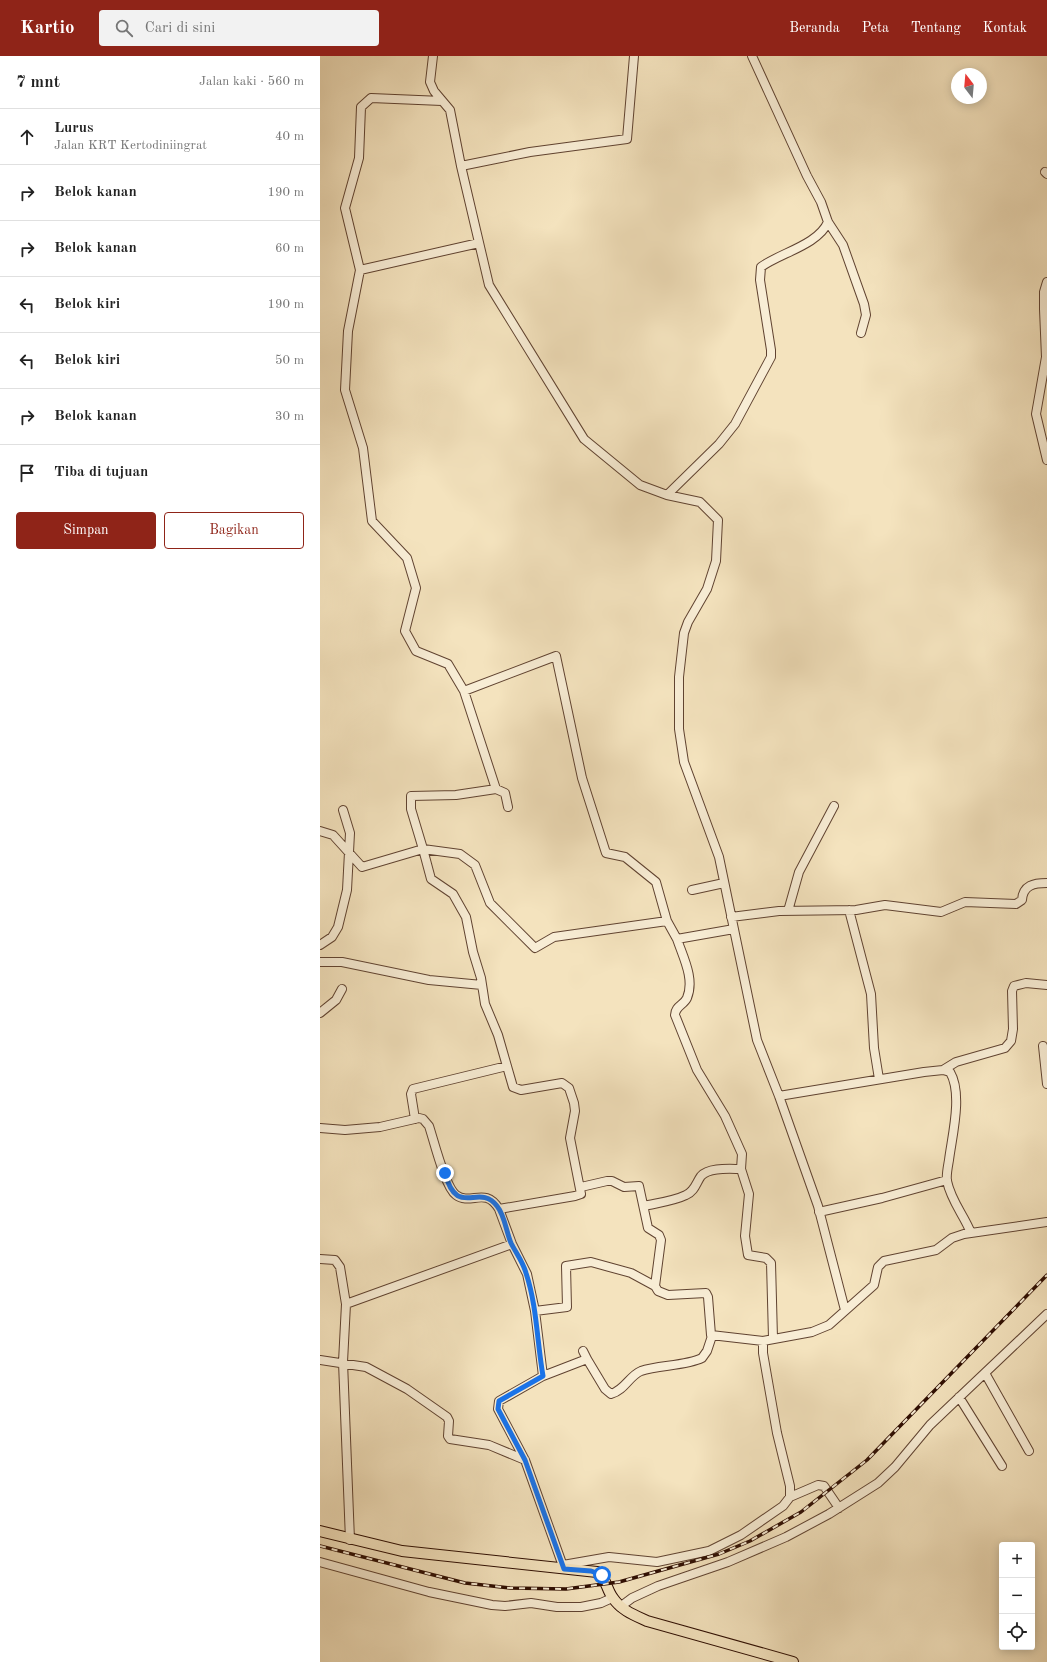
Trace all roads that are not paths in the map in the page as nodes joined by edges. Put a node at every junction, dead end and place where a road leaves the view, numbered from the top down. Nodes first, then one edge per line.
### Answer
1 (433, 56) edge
2 (634, 56) edge
3 (752, 56) edge
4 (442, 100) junction
5 (460, 166) junction
6 (828, 222) junction
7 (479, 243) junction
8 (360, 270) junction
9 (1047, 282) edge
10 (861, 333) dead end
11 (1047, 460) edge
12 (667, 495) junction
13 (464, 691) junction
14 (496, 789) junction
15 (834, 806) dead end
16 (508, 808) dead end
17 (343, 810) dead end
18 (320, 831) edge
19 (423, 849) junction
20 (350, 854) junction
21 (1047, 882) edge
22 (724, 883) junction
23 (692, 890) dead end
24 (849, 910) junction
25 (788, 911) junction
26 (732, 917) junction
27 (667, 921) junction
28 (734, 929) junction
29 (677, 939) junction
30 (320, 945) edge
31 (320, 962) edge
32 (482, 985) junction
33 (1047, 985) edge
34 (342, 989) dead end
35 (320, 1013) edge
36 (1043, 1046) dead end
37 (507, 1066) junction
38 (944, 1070) junction
39 (879, 1079) junction
40 (1047, 1084) edge
41 (779, 1096) junction
42 (415, 1119) junction
43 (320, 1128) edge
44 (741, 1169) junction
45 (947, 1180) junction
46 (581, 1186) junction
47 (644, 1206) junction
48 (499, 1209) junction
49 (819, 1212) junction
50 (1047, 1222) edge
51 (972, 1233) junction
52 (512, 1244) junction
53 (320, 1259) edge
54 (655, 1286) junction
55 (346, 1304) junction
56 (845, 1310) junction
57 (535, 1311) junction
58 (1047, 1314) edge
59 (712, 1336) junction
60 (773, 1338) junction
61 (763, 1341) junction
62 (320, 1360) edge
63 (343, 1362) junction
64 (985, 1373) junction
65 (543, 1376) junction
66 (959, 1397) junction
67 (1030, 1451) dead end
68 (525, 1460) junction
69 (1002, 1466) dead end
70 (790, 1497) junction
71 (839, 1508) junction
72 (320, 1532) edge
73 (350, 1540) junction
74 (320, 1562) edge
75 (563, 1567) junction
76 (612, 1598) junction
77 (620, 1607) junction
78 (793, 1662) edge

1 - 4 street
2 - 5 street
3 - 6 street
4 - 5 street
4 - 8 street
5 - 7 street
6 - 10 street
6 - 12 street
7 - 8 street
7 - 12 street
8 - 13 street
9 - 11 street
12 - 22 street
13 - 14 street
13 - 27 street
14 - 16 street
14 - 19 street
15 - 25 street
17 - 20 street
18 - 20 street
19 - 20 street
19 - 27 street
19 - 32 street
20 - 30 street
21 - 24 street
22 - 23 street
22 - 26 street
24 - 25 street
24 - 39 street
25 - 26 street
26 - 28 street
27 - 29 street
28 - 29 street
28 - 41 street
29 - 44 street
31 - 32 street
32 - 37 street
33 - 38 street
34 - 35 street
36 - 40 street
37 - 42 street
37 - 46 street
38 - 39 street
38 - 45 street
39 - 41 street
41 - 49 street
42 - 43 street
42 - 48 street
44 - 47 street
44 - 60 street
45 - 49 street
45 - 51 street
46 - 47 street
46 - 48 street
47 - 54 street
48 - 52 street
49 - 56 street
50 - 51 street
51 - 56 street
52 - 55 street
52 - 57 street
53 - 55 street
54 - 57 street
54 - 59 street
55 - 63 street
56 - 60 street
57 - 65 street
58 - 64 street
59 - 61 street
59 - 65 street
60 - 61 street
61 - 70 street
62 - 63 street
63 - 68 street
63 - 73 street
64 - 66 street
64 - 67 street
65 - 68 street
66 - 69 street
66 - 71 street
68 - 75 street
70 - 71 street
70 - 75 street
71 - 77 street
72 - 73 main road
73 - 75 main road
74 - 76 street
75 - 76 main road
76 - 77 main road
77 - 78 main road

